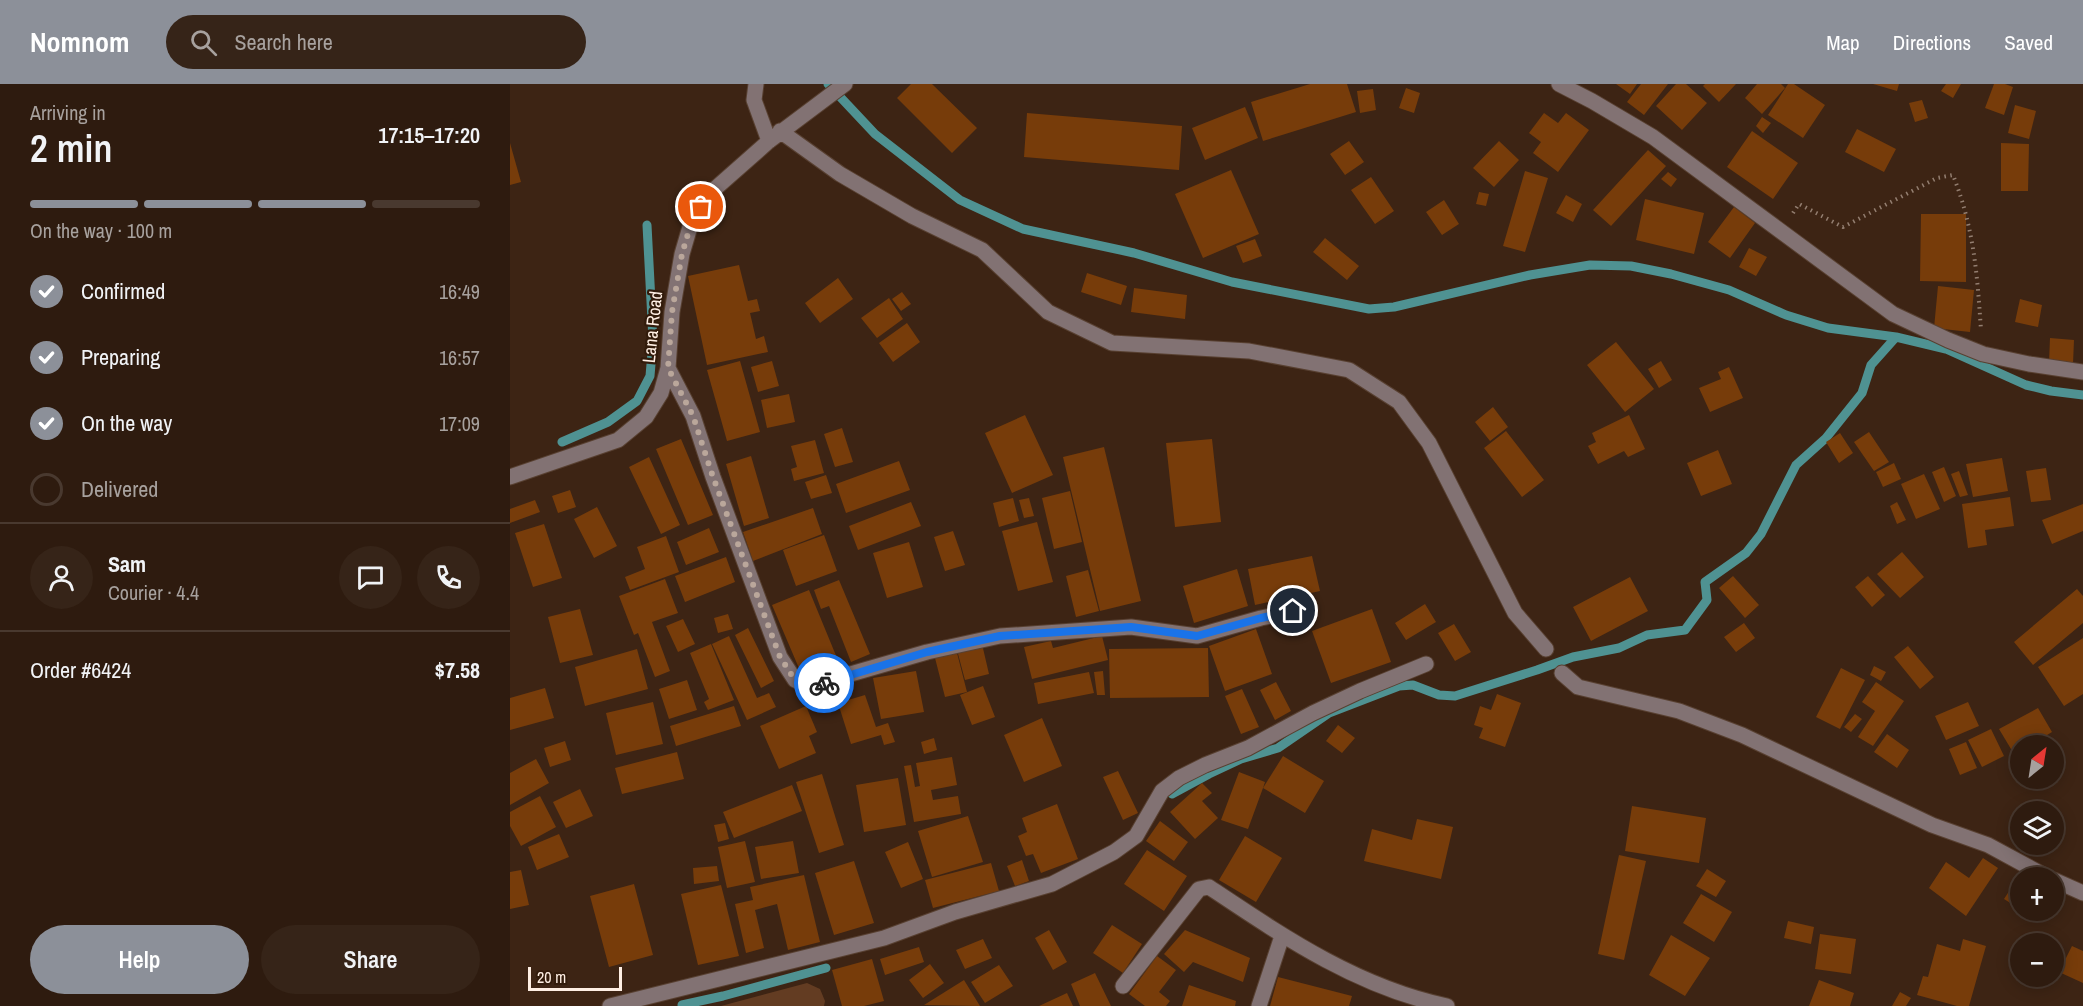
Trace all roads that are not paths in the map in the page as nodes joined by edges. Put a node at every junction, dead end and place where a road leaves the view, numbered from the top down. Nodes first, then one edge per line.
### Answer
1 (756, 84) edge
2 (845, 84) edge
3 (1559, 84) edge
4 (774, 136) junction
5 (668, 368) junction
6 (2083, 372) edge
7 (510, 477) edge
8 (1310, 608) dead end
9 (1546, 649) dead end
10 (1426, 664) dead end
11 (1562, 673) dead end
12 (2029, 867) edge
13 (2064, 884) edge
14 (2083, 893) edge
15 (1281, 936) junction
16 (1123, 986) dead end
17 (610, 1006) edge
18 (1259, 1006) edge
19 (1447, 1006) edge

1 - 4 street
2 - 4 street, Lana Road
3 - 6 street
4 - 5 street, Lana Road
4 - 9 street
5 - 7 street, Lana Road
5 - 8 street
10 - 17 street
11 - 12 street
13 - 14 street
15 - 16 street
15 - 18 street
15 - 19 street

